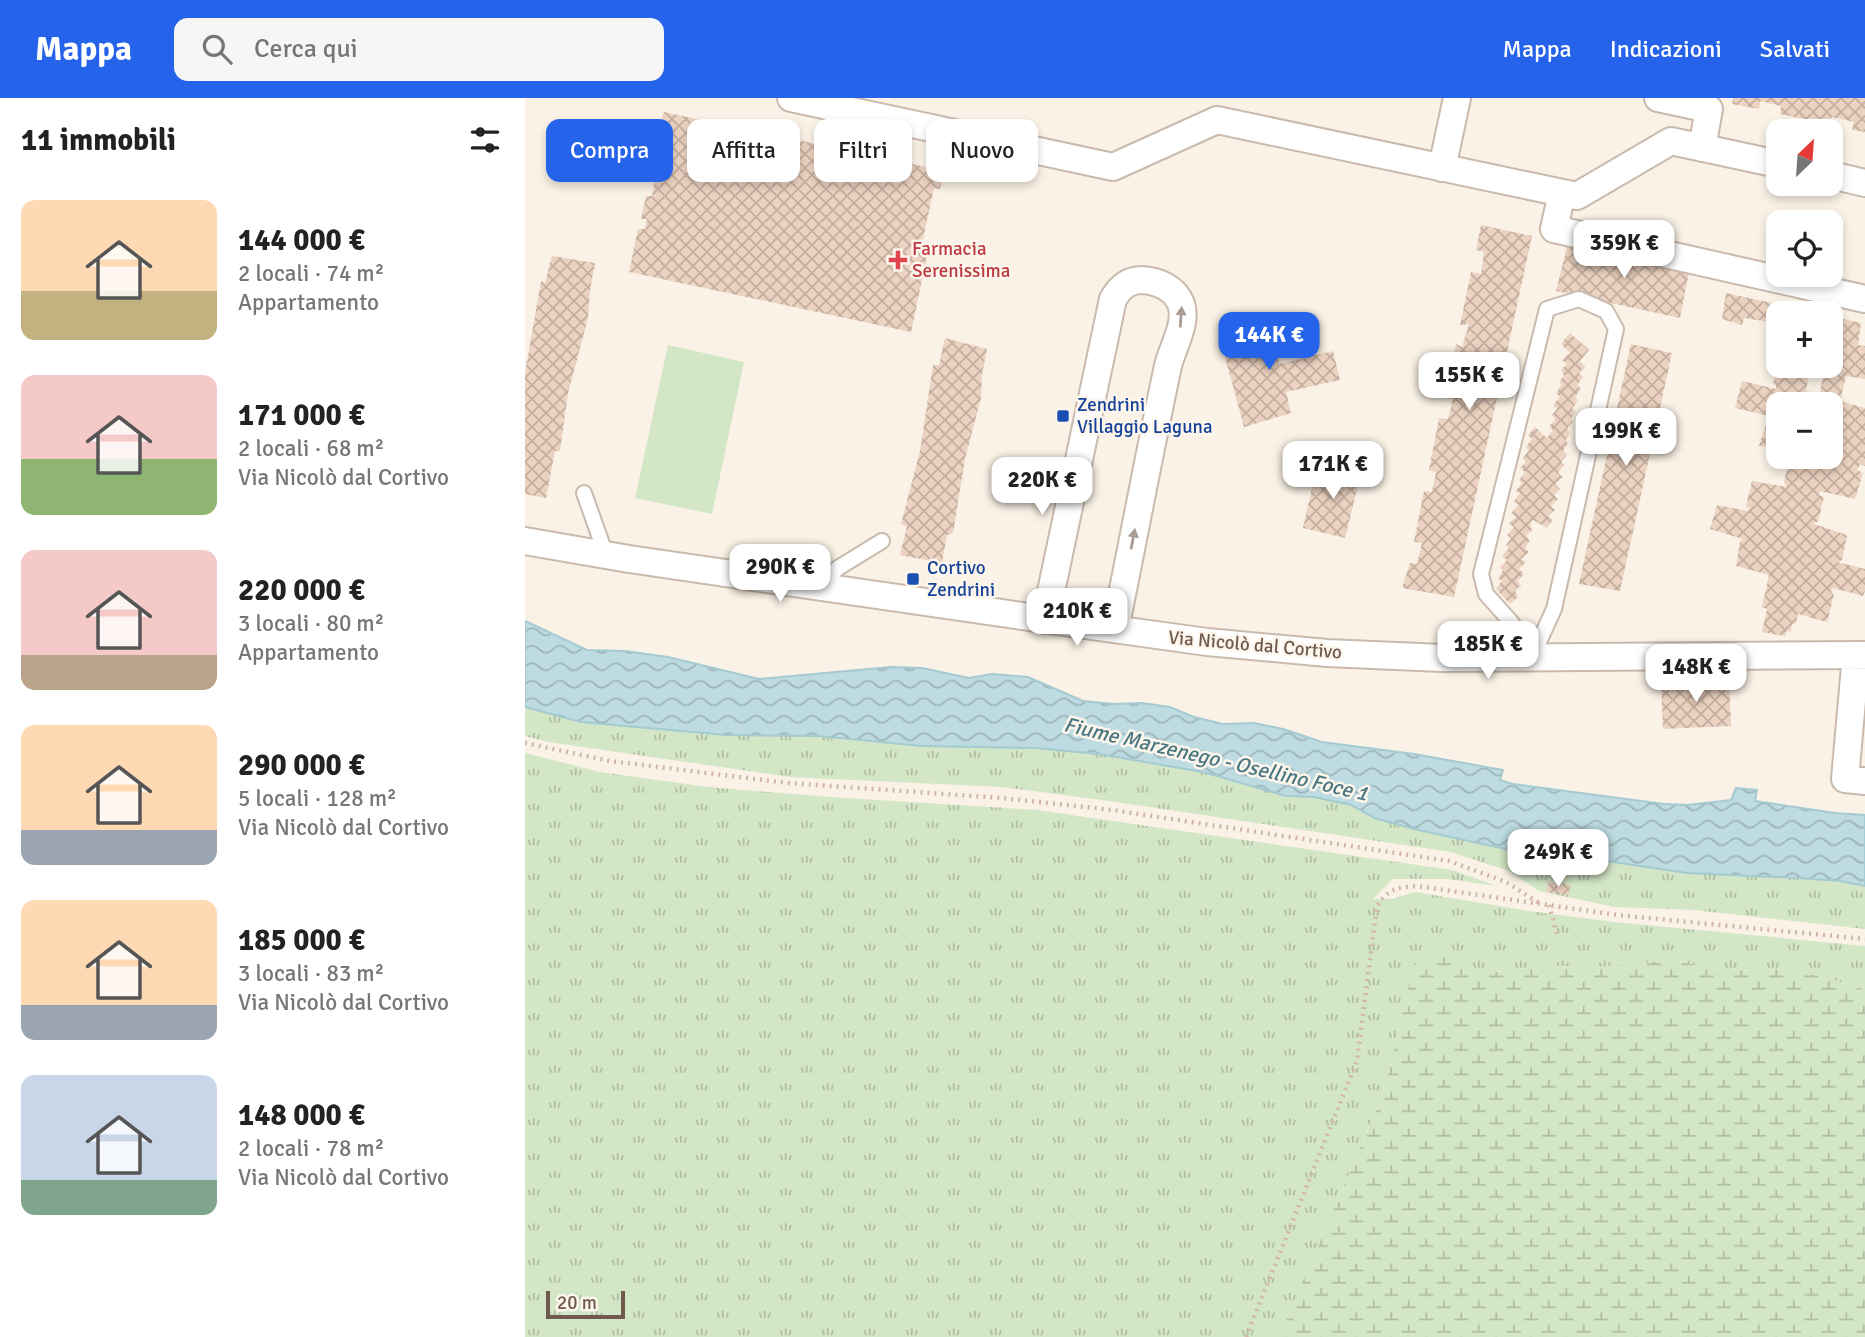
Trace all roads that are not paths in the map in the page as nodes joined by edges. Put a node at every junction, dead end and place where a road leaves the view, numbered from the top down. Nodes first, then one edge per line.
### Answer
1 (791, 98) edge
2 (1457, 98) edge
3 (1658, 98) edge
4 (1702, 148) junction
5 (1766, 161) edge
6 (1442, 168) junction
7 (1843, 178) edge
8 (1865, 183) edge
9 (1562, 193) junction
10 (1865, 299) edge
11 (584, 493) dead end
12 (525, 541) edge
13 (882, 541) dead end
14 (607, 555) junction
15 (820, 586) junction
16 (1045, 620) junction
17 (1115, 629) junction
18 (1861, 655) edge
19 (1532, 657) junction
20 (1855, 780) edge

1 - 6 street
2 - 6 street
3 - 4 street
4 - 5 street
4 - 9 street
6 - 9 street
7 - 8 street
9 - 10 street
11 - 14 lane
12 - 14 street, Via Nicolò dal Cortivo
13 - 15 lane
14 - 15 street, Via Nicolò dal Cortivo
15 - 16 street, Via Nicolò dal Cortivo
16 - 17 street, Via Nicolò dal Cortivo
17 -> 16 street
17 - 19 street, Via Nicolò dal Cortivo
18 - 19 street, Via Nicolò dal Cortivo
18 - 20 street
19 - 19 lane

